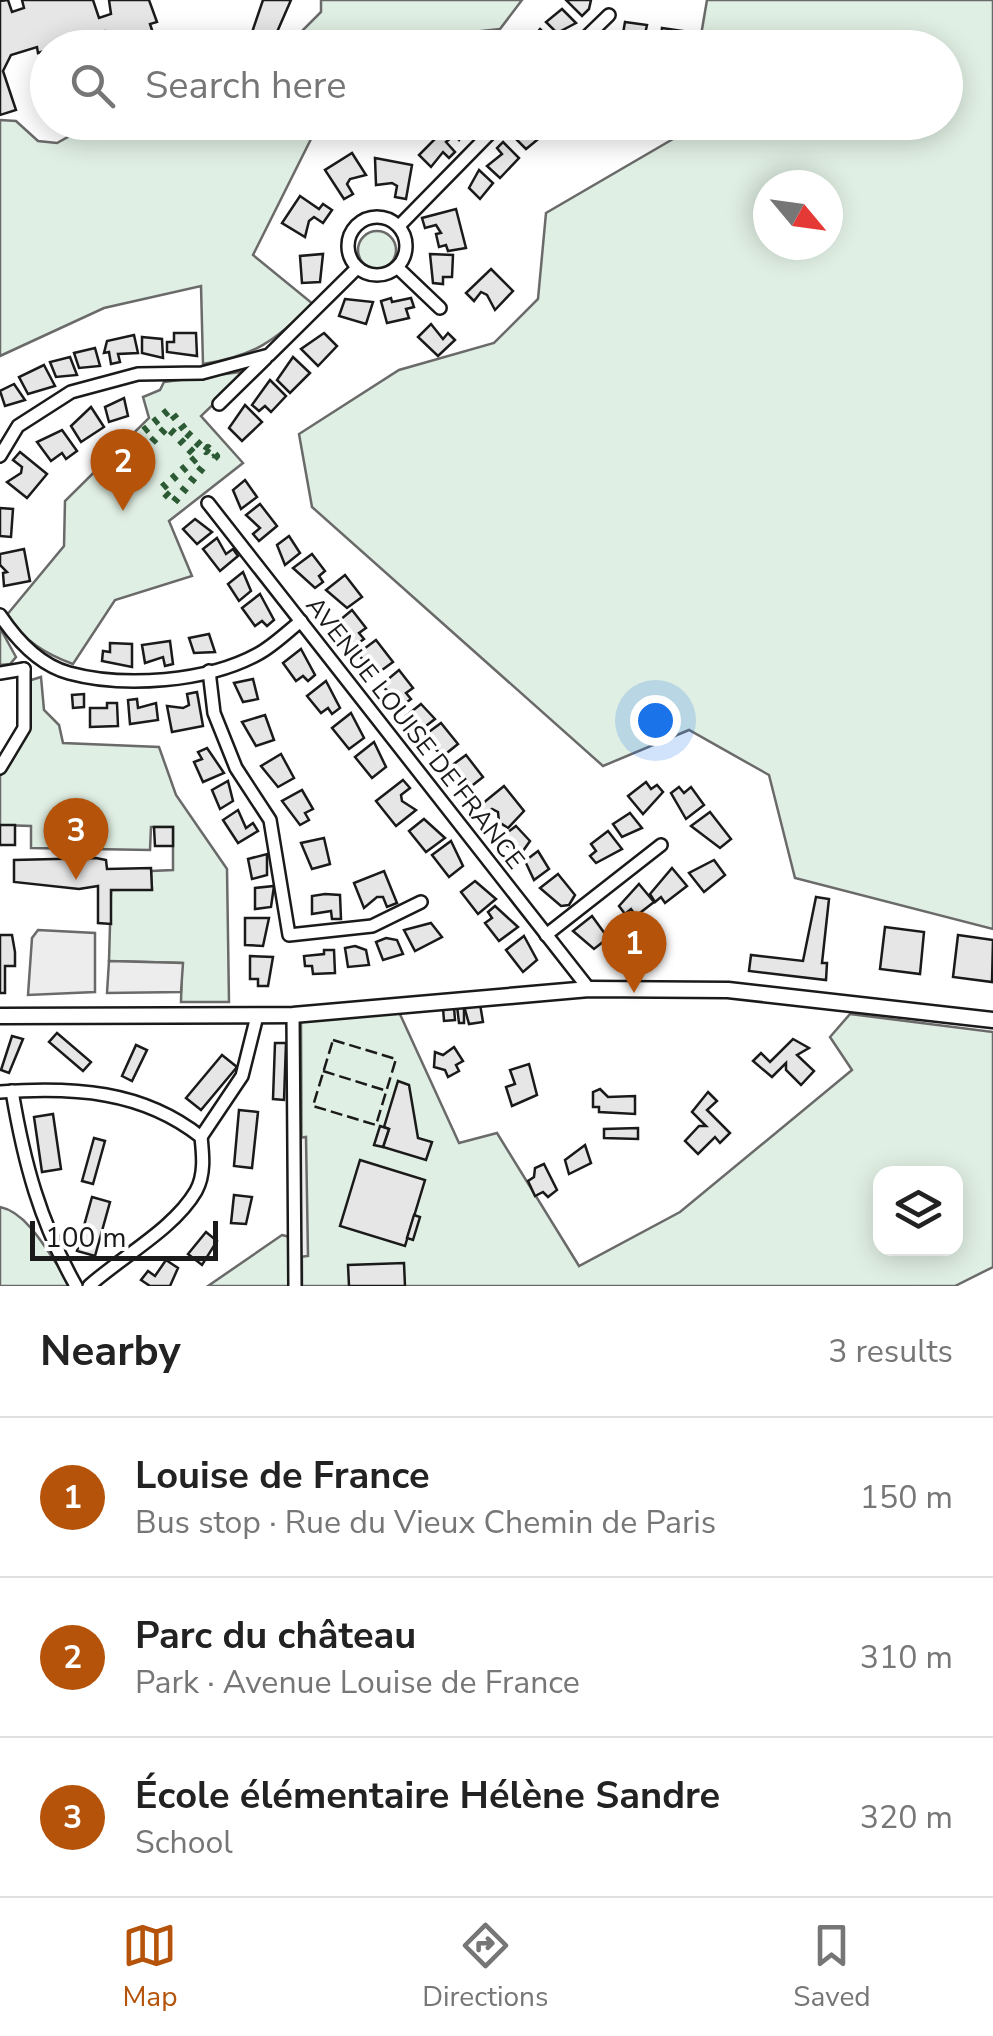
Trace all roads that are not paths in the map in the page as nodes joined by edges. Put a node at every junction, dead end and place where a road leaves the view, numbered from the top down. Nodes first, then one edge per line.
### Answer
1 (608, 15) dead end
2 (593, 30) edge
3 (483, 140) edge
4 (399, 226) junction
5 (357, 268) junction
6 (398, 268) junction
7 (440, 308) dead end
8 (270, 355) junction
9 (219, 404) dead end
10 (0, 456) edge
11 (208, 503) dead end
12 (0, 614) edge
13 (301, 622) junction
14 (34, 656) junction
15 (24, 669) junction
16 (209, 671) junction
17 (0, 673) edge
18 (0, 768) edge
19 (661, 845) dead end
20 (421, 902) dead end
21 (546, 935) junction
22 (589, 989) junction
23 (0, 1016) edge
24 (256, 1016) junction
25 (293, 1016) junction
26 (993, 1020) edge
27 (6, 1092) edge
28 (201, 1137) junction
29 (76, 1286) edge
30 (89, 1286) edge
31 (295, 1286) edge

1 - 2 street
3 - 4 street
4 - 5 street
4 - 6 street
5 - 6 street
5 - 8 street
6 - 7 street
8 - 9 street
8 - 10 street
11 - 13 street, AVENUE LOUISE DE FRANCE
12 - 14 street
13 - 16 street
13 - 21 street, AVENUE LOUISE DE FRANCE
14 - 15 street
14 - 16 street
15 - 17 street
15 - 18 street
16 - 20 street
19 - 21 street
21 - 22 street, AVENUE LOUISE DE FRANCE
22 - 25 street
22 - 26 street
23 - 24 street
24 - 25 street
24 - 28 street
25 - 31 street
27 - 28 street
27 - 29 street
28 - 30 street

